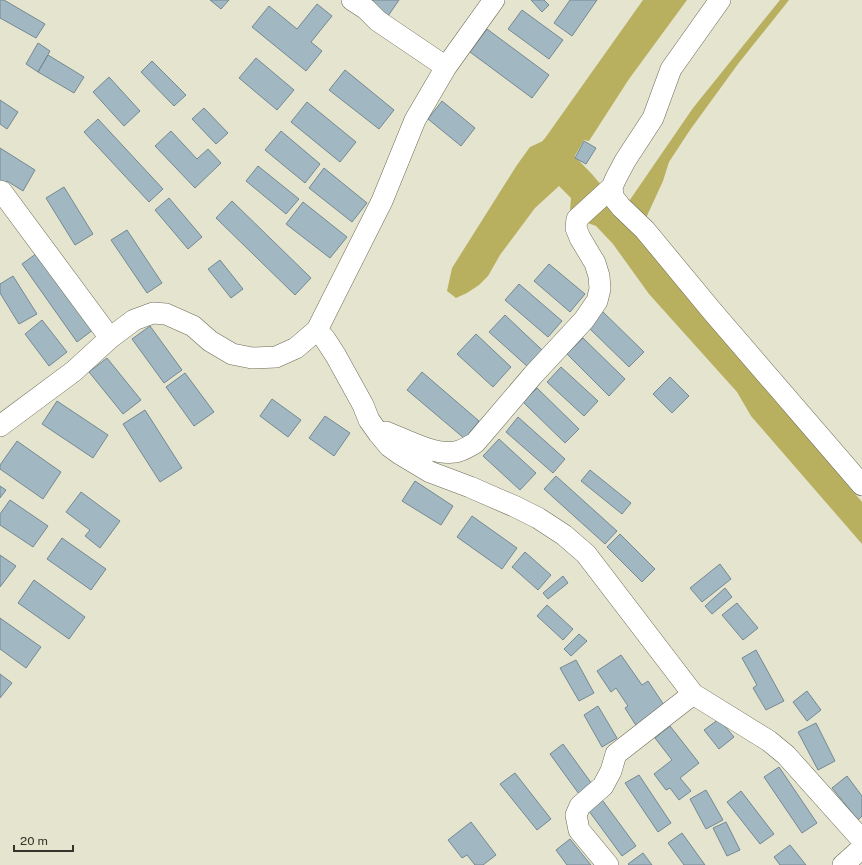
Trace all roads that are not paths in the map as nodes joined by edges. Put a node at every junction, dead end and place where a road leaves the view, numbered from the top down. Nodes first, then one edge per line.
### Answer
1 (352, 0) edge
2 (494, 0) edge
3 (720, 0) edge
4 (446, 67) junction
5 (0, 191) edge
6 (607, 192) junction
7 (317, 330) junction
8 (110, 338) junction
9 (0, 426) edge
10 (379, 434) junction
11 (862, 485) edge
12 (693, 694) junction
13 (862, 840) edge
14 (862, 848) edge
15 (608, 865) edge
16 (843, 865) edge

1 - 4 street
2 - 4 street
3 - 6 street
4 - 7 street
5 - 8 street
6 - 10 street
6 - 11 street
7 - 8 street
7 - 10 street
8 - 9 street
10 - 12 street
12 - 13 street
12 - 15 street
14 - 16 street

